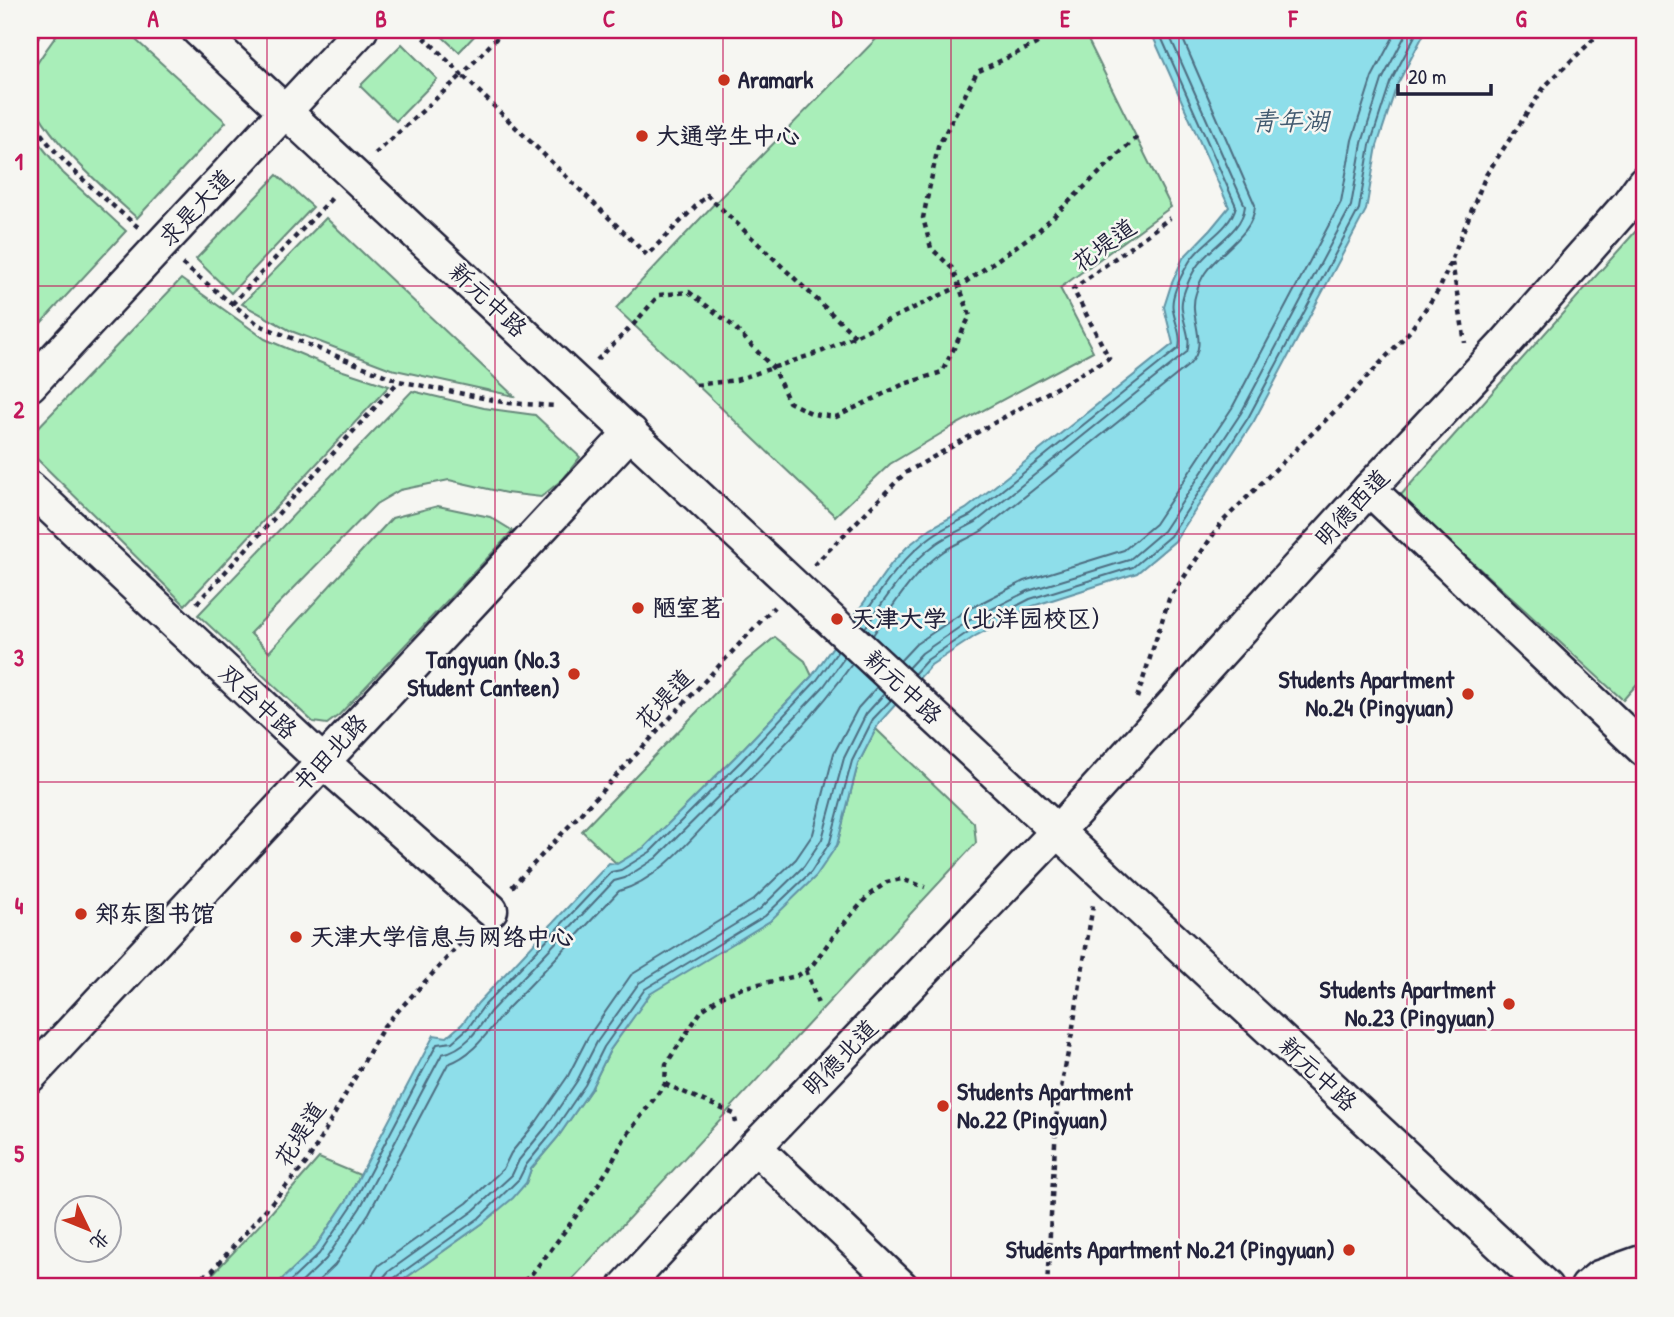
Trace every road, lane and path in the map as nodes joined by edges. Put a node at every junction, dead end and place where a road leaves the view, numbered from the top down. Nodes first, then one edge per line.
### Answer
1 (42, 30) edge
2 (198, 30) edge
3 (222, 30) edge
4 (361, 30) edge
5 (417, 30) edge
6 (504, 30) edge
7 (1049, 30) edge
8 (1603, 30) edge
9 (30, 49) edge
10 (462, 75) junction
11 (291, 105) junction
12 (30, 117) edge
13 (1137, 138) dead end
14 (359, 169) junction
15 (1644, 182) edge
16 (1170, 218) dead end
17 (160, 246) junction
18 (1452, 261) junction
19 (960, 286) junction
20 (232, 304) junction
21 (855, 336) junction
22 (773, 368) junction
23 (587, 369) junction
24 (1471, 380) junction
25 (399, 381) junction
26 (30, 385) edge
27 (696, 385) dead end
28 (606, 409) junction
29 (631, 432) junction
30 (30, 488) edge
31 (1369, 489) junction
32 (806, 589) junction
33 (176, 625) junction
34 (1135, 703) dead end
35 (1644, 750) edge
36 (322, 761) junction
37 (1063, 826) junction
38 (1099, 870) junction
39 (925, 887) dead end
40 (491, 910) junction
41 (806, 970) junction
42 (819, 1007) dead end
43 (30, 1076) edge
44 (665, 1084) junction
45 (755, 1147) junction
46 (1644, 1261) edge
47 (186, 1287) edge
48 (516, 1287) edge
49 (625, 1287) edge
50 (902, 1287) edge
51 (1047, 1287) edge
52 (1546, 1287) edge
53 (1568, 1287) edge
54 (1587, 1287) edge

1 - 9 path
2 - 11 street, 新元中路
3 - 11 street, 新元中路
4 - 11 street, 求是大道
5 - 10 path
6 - 10 path
7 - 19 path
8 - 18 path
10 - 14 path
10 - 21 path
11 - 14 street, 新元中路
11 - 17 street, 求是大道
12 - 17 path
13 - 19 path
14 - 20 path
14 - 23 street, 新元中路
14 - 28 street, 新元中路
15 - 24 street, 明德西道
16 - 32 path, 花堤道
17 - 20 path
17 - 26 street, 求是大道
18 - 24 path
18 - 34 path
19 - 21 path
19 - 22 path
20 - 25 path
21 - 22 path
22 - 23 path
22 - 27 path
23 - 32 street, 新元中路
24 - 31 street, 明德西道
25 - 28 path
25 - 33 path
28 - 29 street, 新元中路
29 - 32 street, 新元中路
29 - 36 street, 书田北路
30 - 33 street, 双台中路
31 - 35 street
31 - 37 street, 明德西道
32 - 37 street, 新元中路
32 - 37 street, 新元中路
32 - 40 path, 花堤道
33 - 36 street, 双台中路
36 - 40 street, 双台中路
36 - 43 street, 书田北路
37 - 38 street, 新元中路
37 - 45 street, 明德北道
37 - 53 street, 新元中路
38 - 51 path
38 - 52 street, 新元中路
39 - 41 path
40 - 47 path, 花堤道
41 - 42 path
41 - 44 path
44 - 45 path
44 - 48 path
45 - 49 street, 明德北道
45 - 50 street
46 - 54 street

